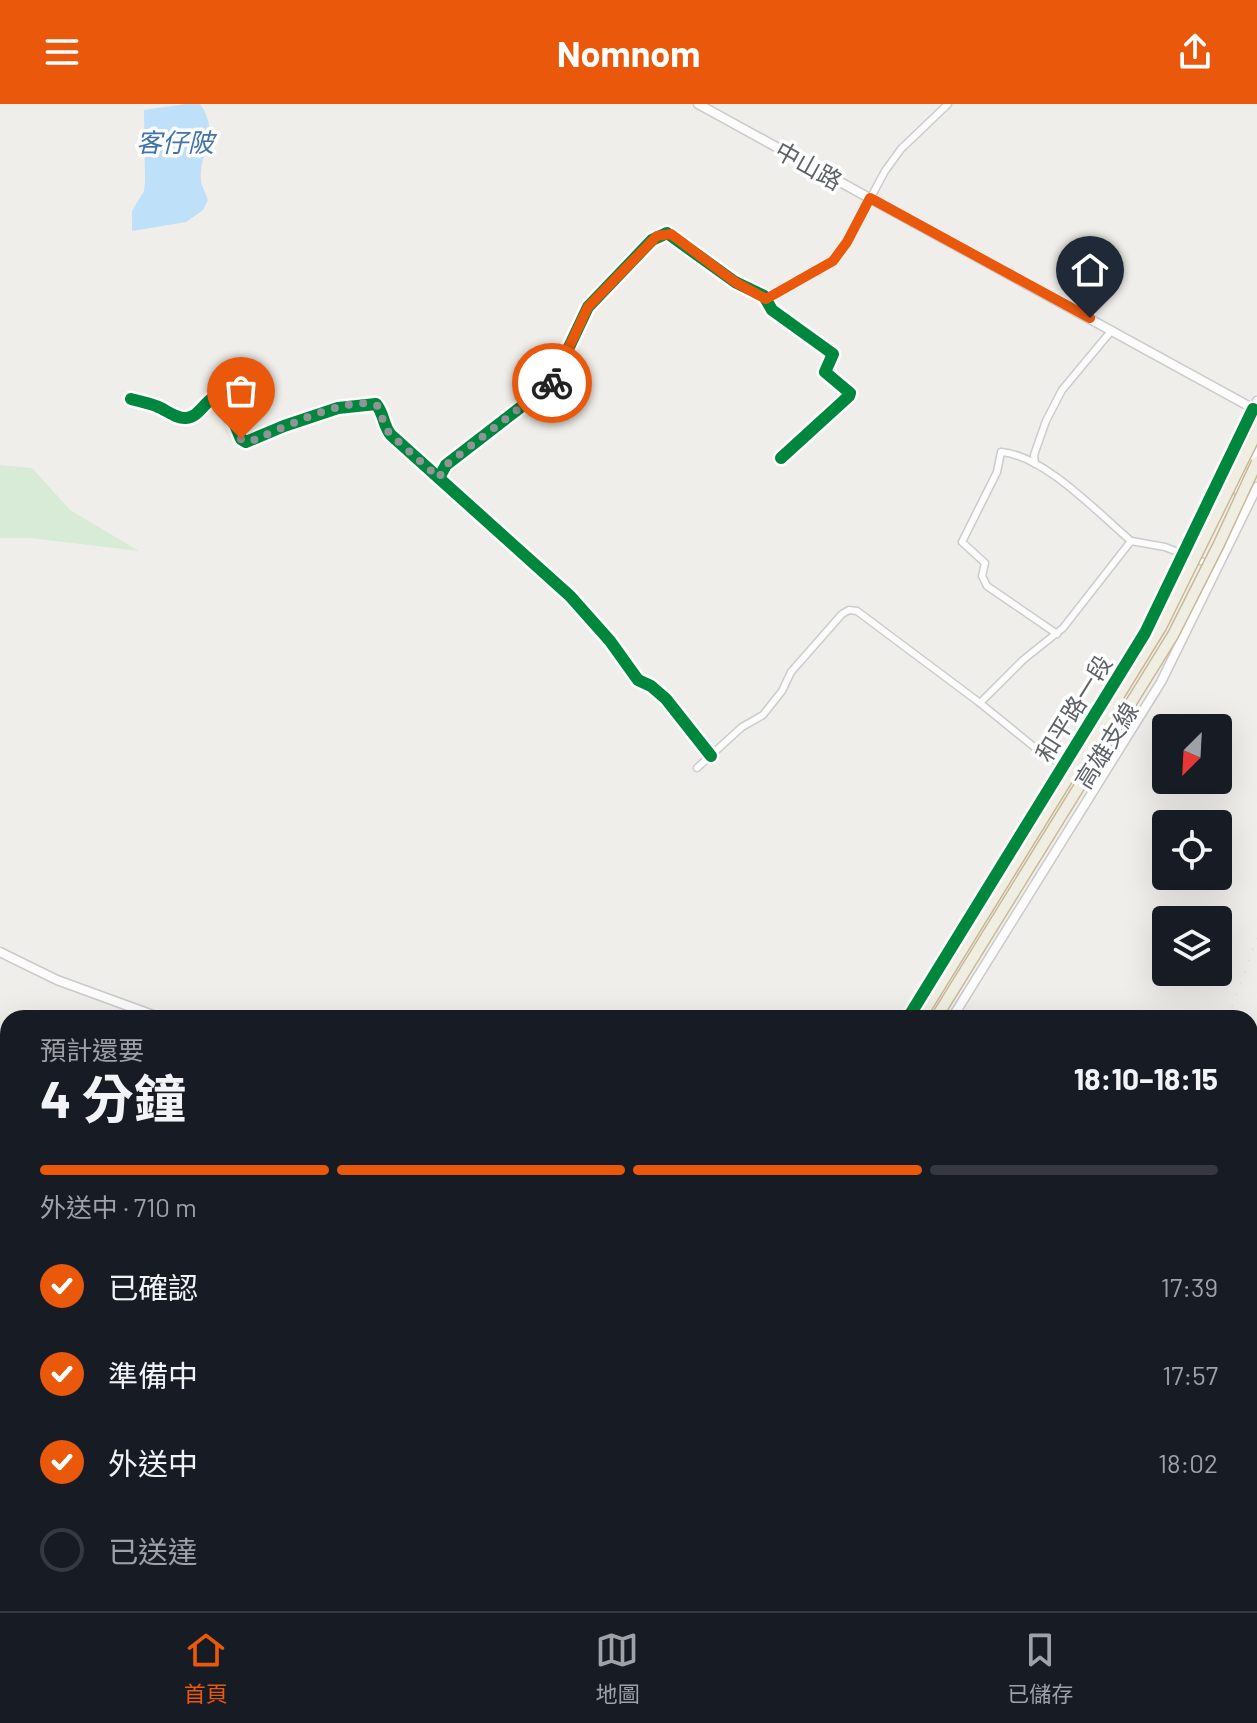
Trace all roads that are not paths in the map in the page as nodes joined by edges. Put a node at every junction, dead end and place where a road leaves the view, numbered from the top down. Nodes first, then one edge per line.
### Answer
1 (698, 104) edge
2 (948, 104) edge
3 (870, 198) junction
4 (766, 299) junction
5 (1112, 330) junction
6 (131, 399) dead end
7 (1256, 407) edge
8 (1257, 432) edge
9 (1257, 447) edge
10 (781, 458) dead end
11 (1257, 462) edge
12 (1035, 464) junction
13 (439, 478) junction
14 (1257, 487) edge
15 (1243, 516) junction
16 (1131, 541) junction
17 (1183, 555) junction
18 (1218, 568) junction
19 (1057, 634) junction
20 (980, 703) junction
21 (711, 756) junction
22 (1063, 765) junction
23 (697, 768) dead end
24 (1097, 783) junction
25 (0, 952) edge
26 (139, 1010) edge
27 (913, 1010) edge
28 (925, 1010) edge
29 (941, 1010) edge
30 (957, 1010) edge

1 - 3 street, 中山路
2 - 3 street
3 - 4 street
3 - 5 street, 中山路
4 - 10 street
4 - 13 street
5 - 7 street, 中山路
5 - 12 street
6 - 13 street
7 - 17 street, 和平路一段
8 - 28 highway, 高雄支線, bridge
9 - 15 street
11 - 29 highway, 高雄支線, bridge
12 - 16 street
12 - 19 street
13 - 21 street
14 - 15 street
15 - 18 street
16 - 17 street
16 - 19 street
17 - 18 street
17 - 22 street, 和平路一段
18 - 24 street
19 - 20 street
20 - 21 street
20 - 22 street
21 - 23 street
22 - 24 street
22 - 27 street, 和平路一段
24 - 30 street
25 - 26 street

